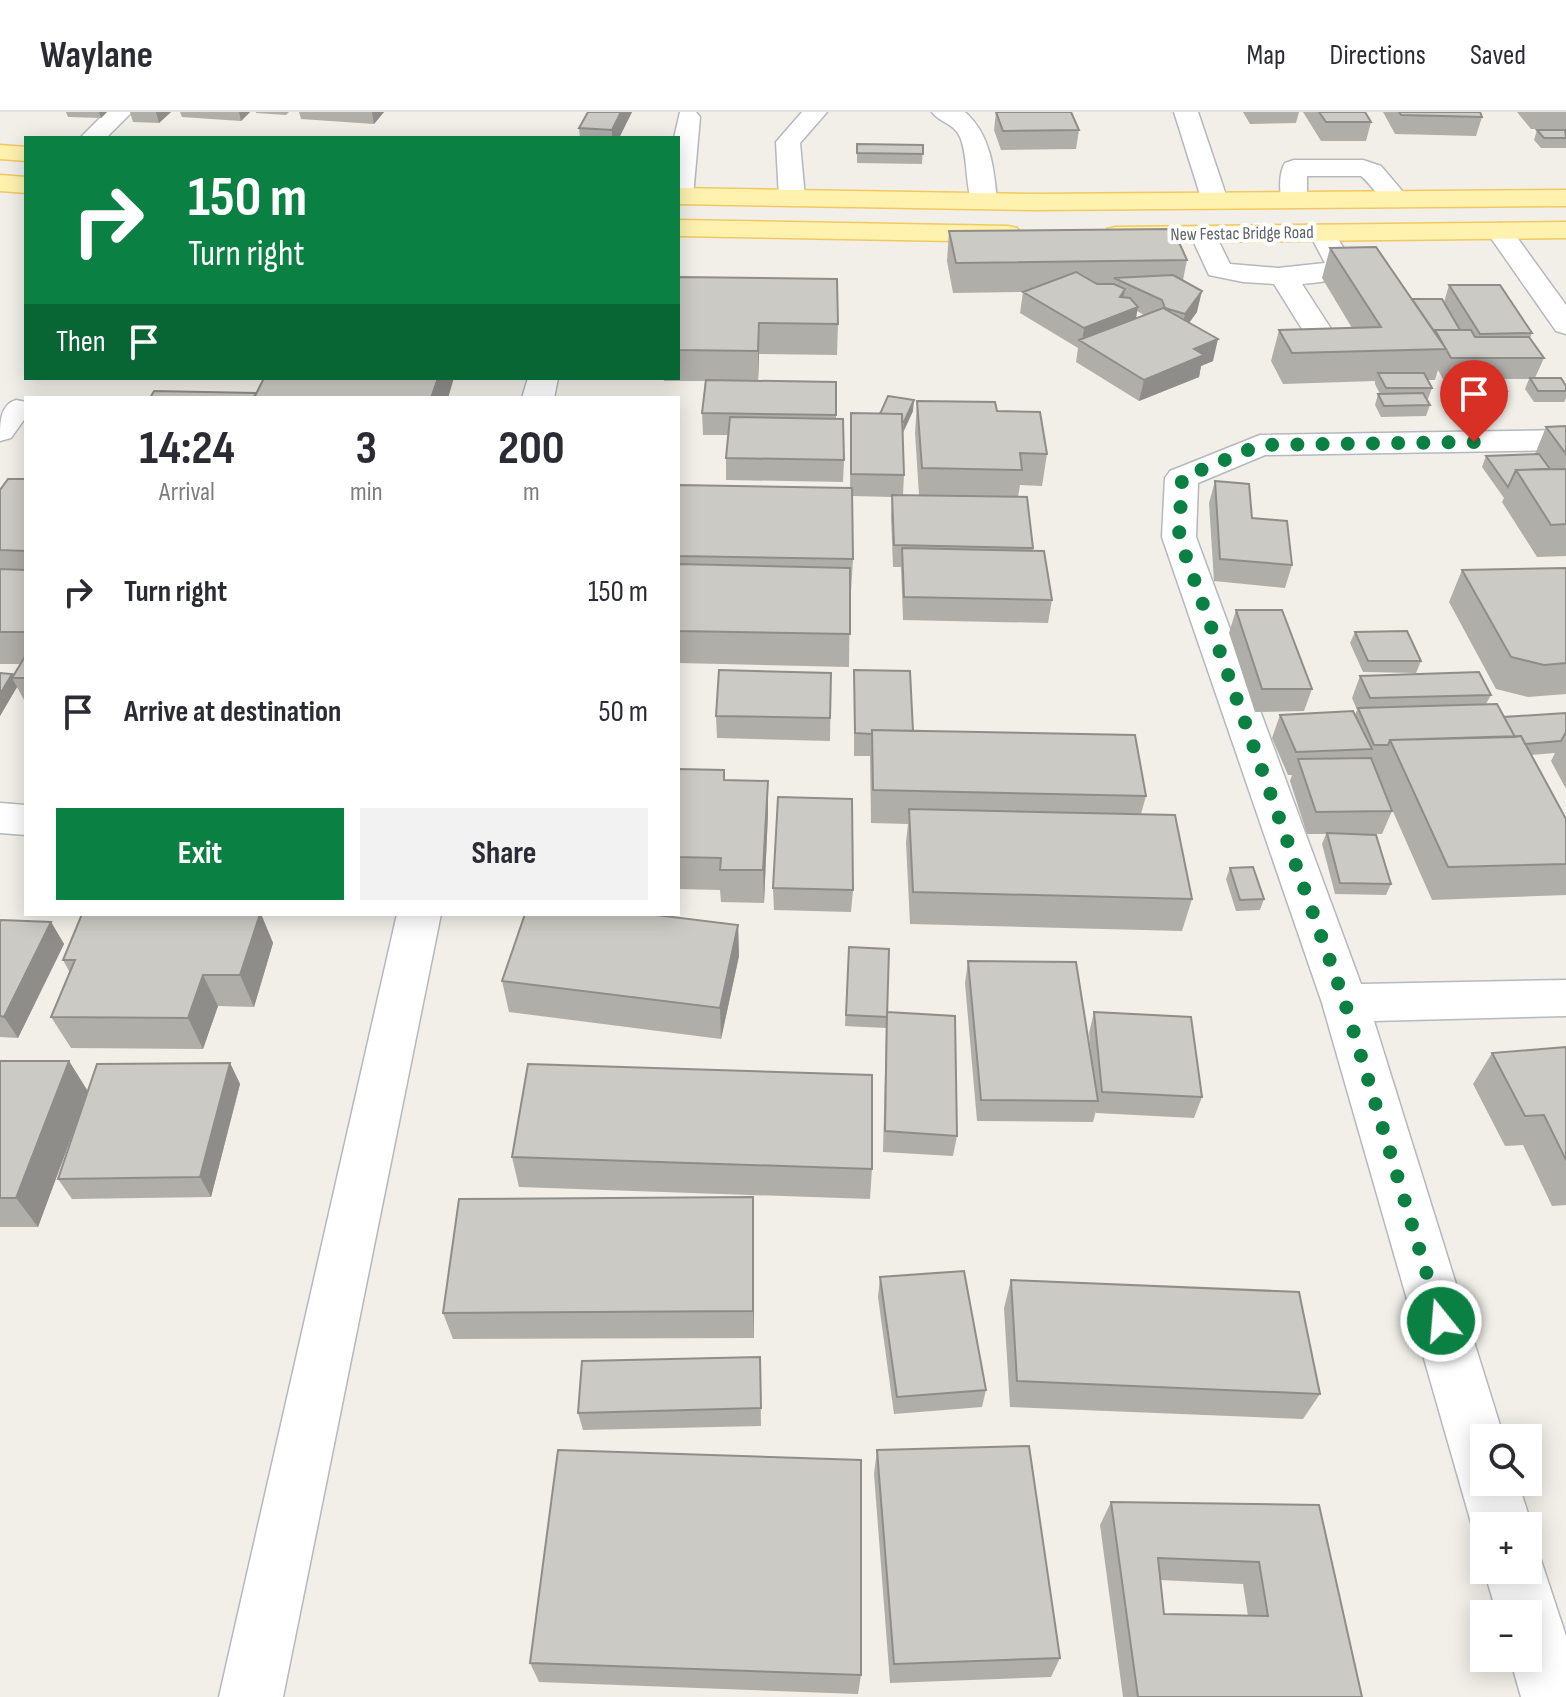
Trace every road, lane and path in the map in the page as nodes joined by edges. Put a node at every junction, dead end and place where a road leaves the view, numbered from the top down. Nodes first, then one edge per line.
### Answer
1 (120, 112) edge
2 (815, 112) edge
3 (944, 112) edge
4 (1186, 112) edge
5 (688, 117) dead end
6 (94, 136) edge
7 (0, 152) edge
8 (24, 154) edge
9 (0, 183) edge
10 (24, 185) edge
11 (680, 187) edge
12 (680, 196) edge
13 (792, 198) junction
14 (1566, 198) edge
15 (984, 201) junction
16 (1215, 201) junction
17 (680, 228) edge
18 (1566, 230) edge
19 (1499, 231) junction
20 (1322, 233) junction
21 (1034, 234) edge
22 (1203, 234) junction
23 (1097, 235) edge
24 (1282, 275) junction
25 (1566, 325) edge
26 (1333, 355) edge
27 (1566, 440) edge
28 (0, 818) edge
29 (24, 820) edge
30 (419, 916) edge
31 (1566, 998) edge
32 (1345, 1003) junction
33 (1471, 1424) edge
34 (1519, 1584) edge
35 (251, 1697) edge
36 (1553, 1697) edge

1 - 6 street
2 - 13 street
3 - 15 street
4 - 16 street
5 - 11 street
7 - 8 main road
9 - 10 main road
12 - 13 main road, New Festac Bridge Road
13 - 15 main road, New Festac Bridge Road
14 - 16 main road, New Festac Bridge Road
15 - 16 main road, New Festac Bridge Road
17 - 21 main road
18 - 19 main road, New Festac Bridge Road
19 - 20 main road, New Festac Bridge Road
19 - 25 street
20 - 22 main road, New Festac Bridge Road
20 - 24 street
22 - 23 main road, New Festac Bridge Road
22 - 24 street
24 - 26 street
27 - 32 street
28 - 29 street
30 - 35 street
31 - 32 street
32 - 33 street
34 - 36 street

